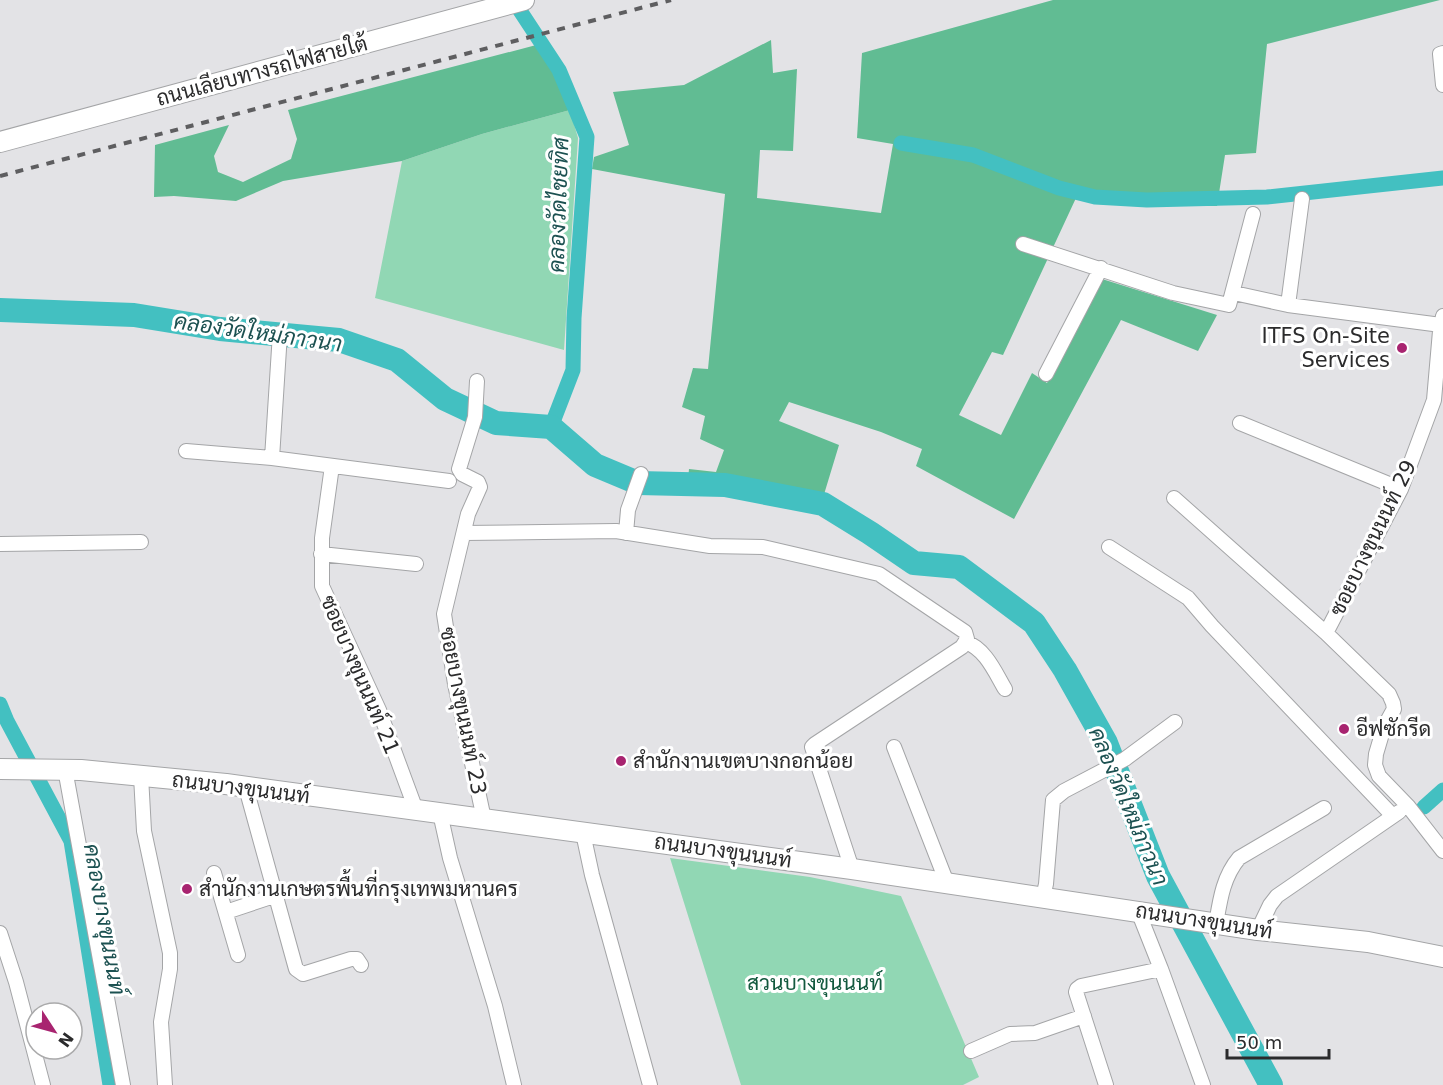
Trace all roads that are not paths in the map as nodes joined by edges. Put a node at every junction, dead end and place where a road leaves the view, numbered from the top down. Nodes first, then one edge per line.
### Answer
1 (524, 0) edge
2 (1443, 53) edge
3 (1443, 85) edge
4 (0, 142) edge
5 (1302, 199) dead end
6 (1253, 214) dead end
7 (1023, 244) dead end
8 (1101, 268) junction
9 (1232, 299) junction
10 (1288, 304) junction
11 (1442, 320) edge
12 (279, 336) dead end
13 (1046, 374) dead end
14 (477, 381) dead end
15 (1240, 423) dead end
16 (186, 451) dead end
17 (272, 458) junction
18 (332, 466) junction
19 (641, 474) dead end
20 (449, 481) dead end
21 (1401, 489) junction
22 (1174, 498) dead end
23 (464, 533) junction
24 (626, 533) junction
25 (141, 542) dead end
26 (0, 544) edge
27 (1109, 547) dead end
28 (321, 554) junction
29 (416, 564) dead end
30 (1326, 633) junction
31 (965, 642) junction
32 (1005, 689) dead end
33 (1175, 722) dead end
34 (894, 747) dead end
35 (5, 769) edge
36 (65, 769) junction
37 (141, 776) junction
38 (246, 788) junction
39 (1324, 808) dead end
40 (1410, 809) junction
41 (416, 810) junction
42 (440, 813) junction
43 (1393, 816) junction
44 (484, 819) junction
45 (583, 833) junction
46 (1443, 850) edge
47 (852, 869) junction
48 (214, 873) dead end
49 (947, 883) junction
50 (277, 896) junction
51 (1043, 897) junction
52 (1139, 911) junction
53 (226, 912) junction
54 (1216, 923) junction
55 (1258, 930) junction
56 (0, 933) edge
57 (238, 955) dead end
58 (1443, 957) edge
59 (361, 965) dead end
60 (1161, 969) junction
61 (1084, 1016) junction
62 (971, 1051) dead end
63 (43, 1085) edge
64 (123, 1085) edge
65 (165, 1085) edge
66 (514, 1085) edge
67 (650, 1085) edge
68 (1106, 1085) edge
69 (1203, 1085) edge

1 - 4 street, ถนนเลียบทางรถไฟสายใต้
2 - 3 street
5 - 10 street
6 - 9 street
7 - 8 street
8 - 9 street
8 - 13 street
9 - 10 street
10 - 11 street
11 - 21 street, ซอยบางขุนนนท์ 29
12 - 17 street
14 - 23 street, ซอยบางขุนนนท์ 23
15 - 21 street
16 - 17 street
17 - 18 street
18 - 20 street
18 - 28 street, ซอยบางขุนนนท์ 21
19 - 24 street
21 - 30 street, ซอยบางขุนนนท์ 29
22 - 30 street
23 - 24 street
23 - 44 street, ซอยบางขุนนนท์ 23
24 - 31 street
25 - 26 street
27 - 43 street
28 - 29 street
28 - 41 street, ซอยบางขุนนนท์ 21
30 - 40 street, ซอยบางขุนนนท์ 29
31 - 32 street
31 - 47 street
33 - 51 street
34 - 49 street
35 - 36 street, ถนนบางขุนนนท์
36 - 37 street, ถนนบางขุนนนท์
36 - 64 street
37 - 38 street, ถนนบางขุนนนท์
37 - 65 street
38 - 41 street, ถนนบางขุนนนท์
38 - 50 street
39 - 54 street
40 - 43 street
40 - 46 street, ซอยบางขุนนนท์ 29
41 - 42 street, ถนนบางขุนนนท์
42 - 44 street, ถนนบางขุนนนท์
42 - 66 street
43 - 55 street
44 - 45 street, ถนนบางขุนนนท์
45 - 47 street, ถนนบางขุนนนท์
45 - 67 street
47 - 49 street, ถนนบางขุนนนท์
48 - 53 street
49 - 51 street, ถนนบางขุนนนท์
50 - 53 street
50 - 59 street
51 - 52 street, ถนนบางขุนนนท์
52 - 54 street, ถนนบางขุนนนท์
52 - 60 street
53 - 57 street
54 - 55 street, ถนนบางขุนนนท์
55 - 58 street, ถนนบางขุนนนท์
56 - 63 street
60 - 61 street
60 - 69 street
61 - 62 street
61 - 68 street

